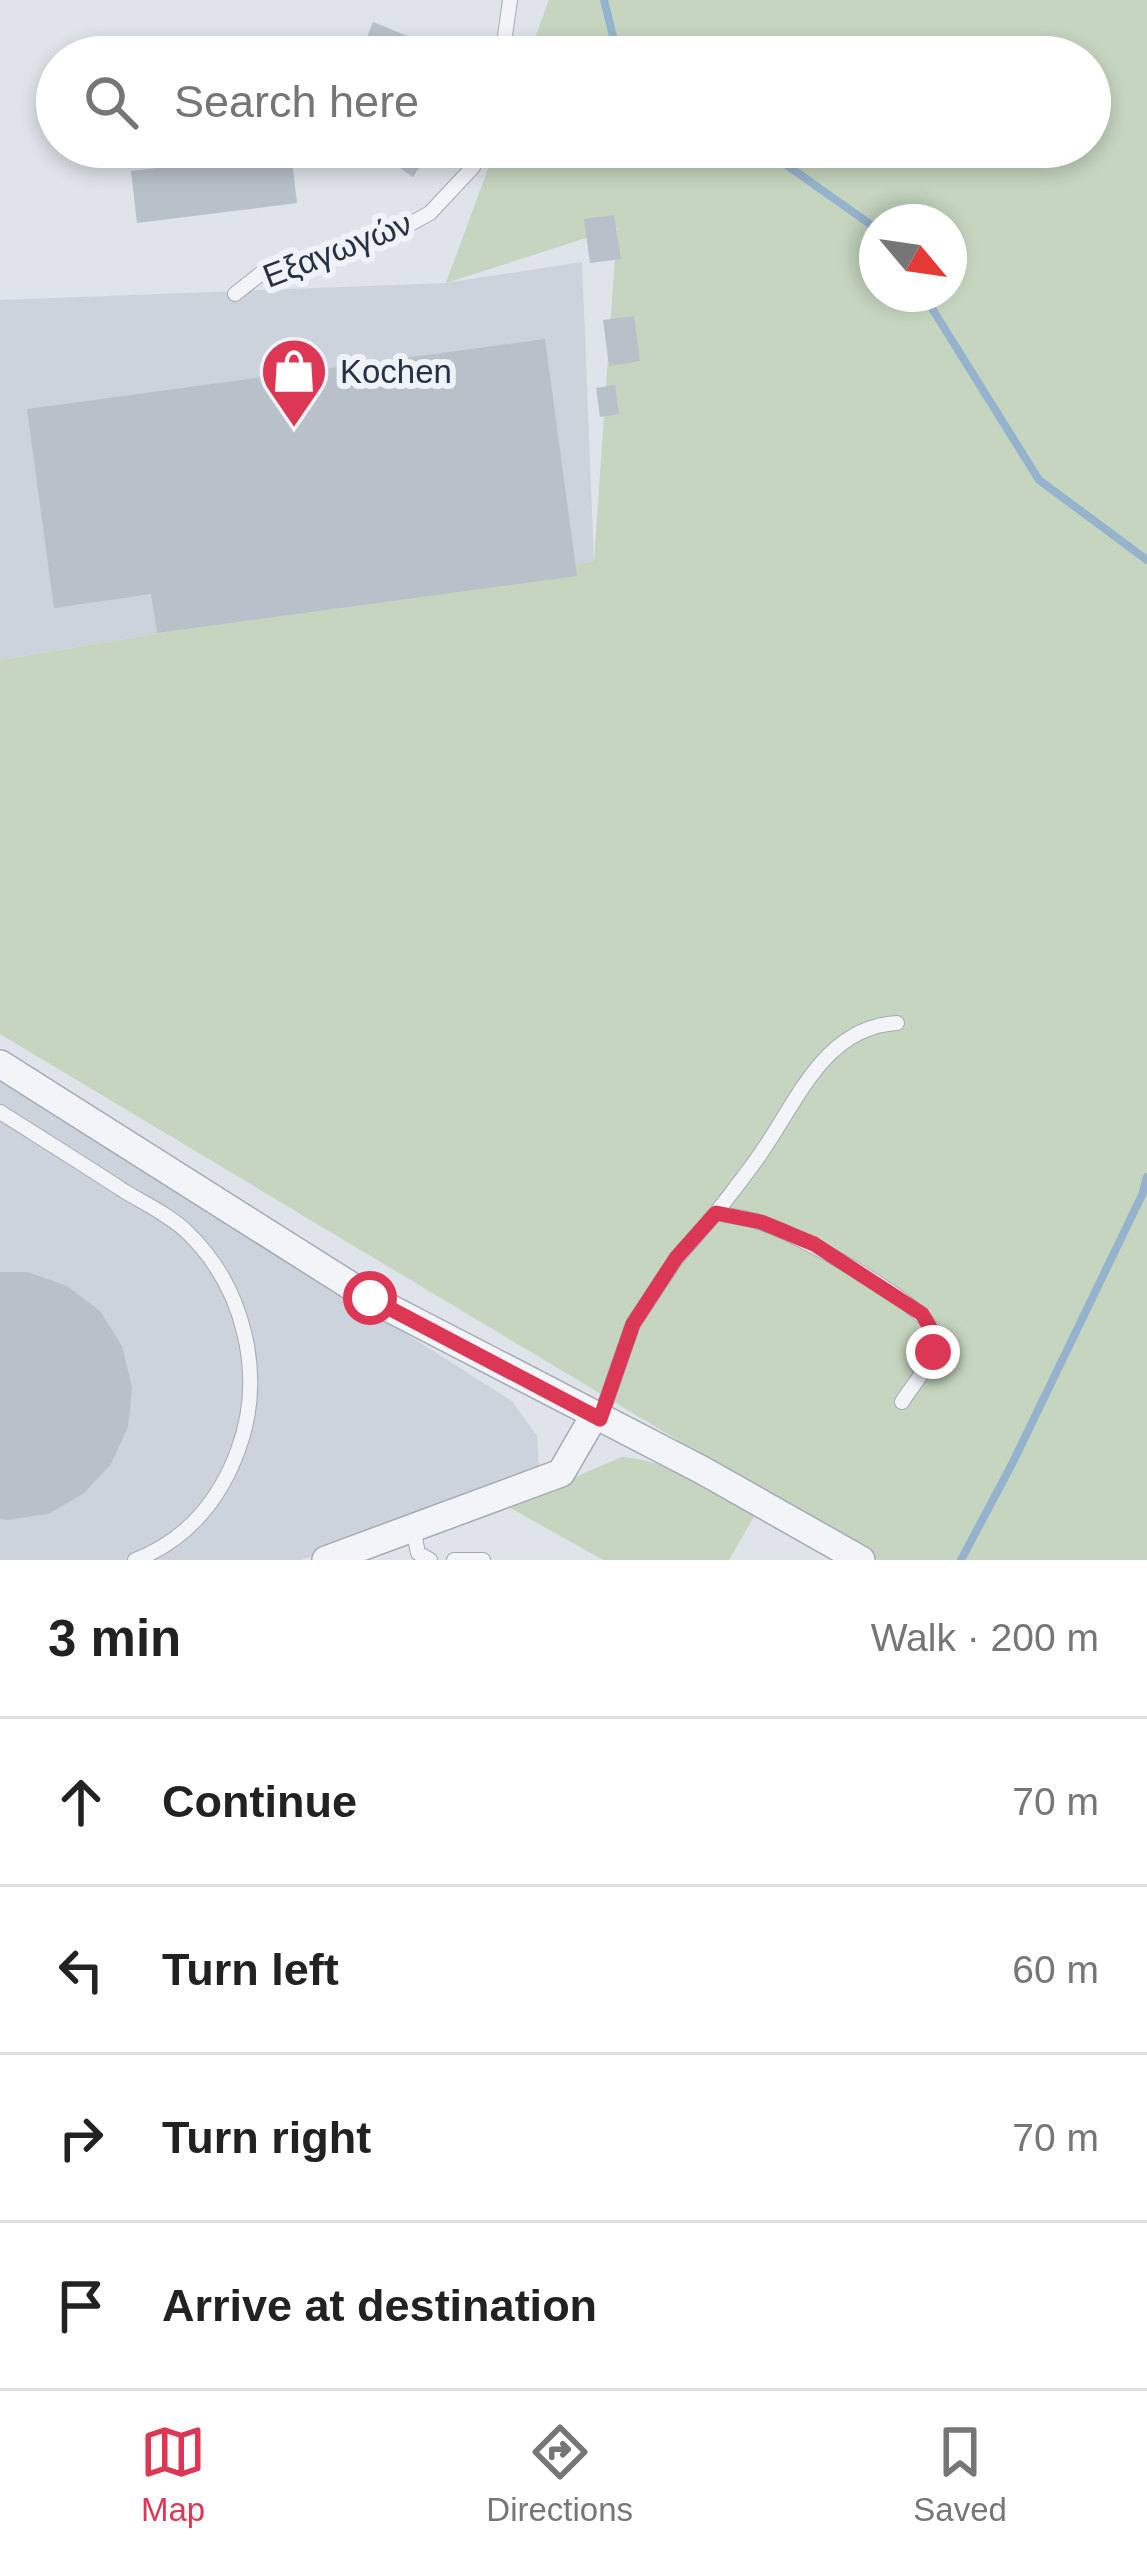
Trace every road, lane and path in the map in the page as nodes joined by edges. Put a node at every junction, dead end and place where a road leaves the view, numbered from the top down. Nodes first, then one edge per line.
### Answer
1 (510, 0) edge
2 (505, 36) edge
3 (471, 168) edge
4 (235, 294) dead end
5 (897, 1023) dead end
6 (0, 1064) edge
7 (0, 1112) edge
8 (716, 1213) junction
9 (902, 1402) dead end
10 (597, 1418) junction
11 (412, 1528) junction
12 (135, 1560) edge
13 (326, 1560) edge
14 (430, 1560) edge
15 (454, 1560) edge
16 (483, 1560) edge
17 (861, 1560) edge

1 - 2 lane
3 - 4 lane, Εξαγωγών
5 - 8 lane
6 - 10 street
7 - 12 lane
8 - 9 lane
8 - 10 lane
10 - 11 street
10 - 17 street
11 - 13 street
11 - 14 lane
15 - 16 lane

